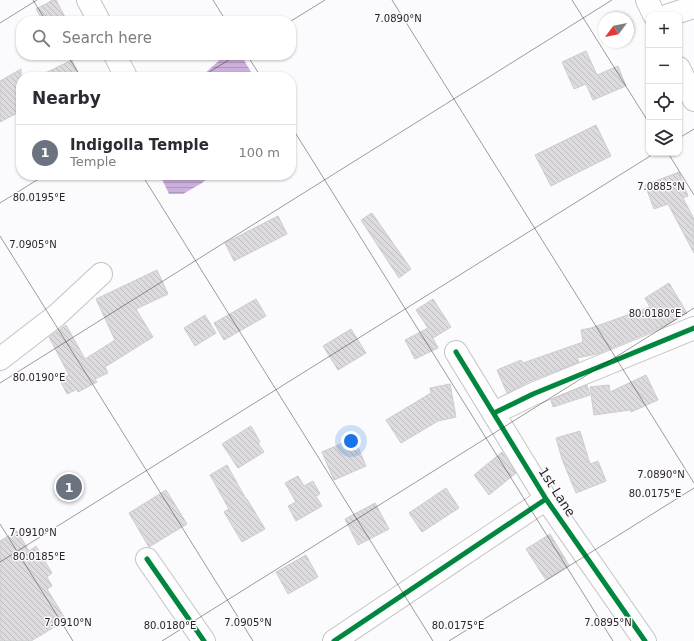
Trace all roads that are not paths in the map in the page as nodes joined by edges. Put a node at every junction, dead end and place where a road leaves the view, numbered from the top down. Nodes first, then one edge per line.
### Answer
1 (88, 0) edge
2 (647, 0) edge
3 (694, 7) edge
4 (653, 12) edge
5 (678, 12) edge
6 (96, 16) edge
7 (118, 60) edge
8 (124, 72) edge
9 (682, 74) edge
10 (694, 100) edge
11 (101, 274) dead end
12 (694, 328) edge
13 (456, 352) dead end
14 (0, 359) edge
15 (494, 413) junction
16 (546, 499) junction
17 (147, 559) dead end
18 (196, 639) edge
19 (334, 641) edge
20 (644, 641) edge

1 - 6 street
2 - 4 street
3 - 5 street
7 - 8 street
9 - 10 street
11 - 14 street
12 - 15 street
13 - 15 street, 1st Lane
15 - 16 street, 1st Lane
16 - 19 street
16 - 20 street, 1st Lane
17 - 18 street

